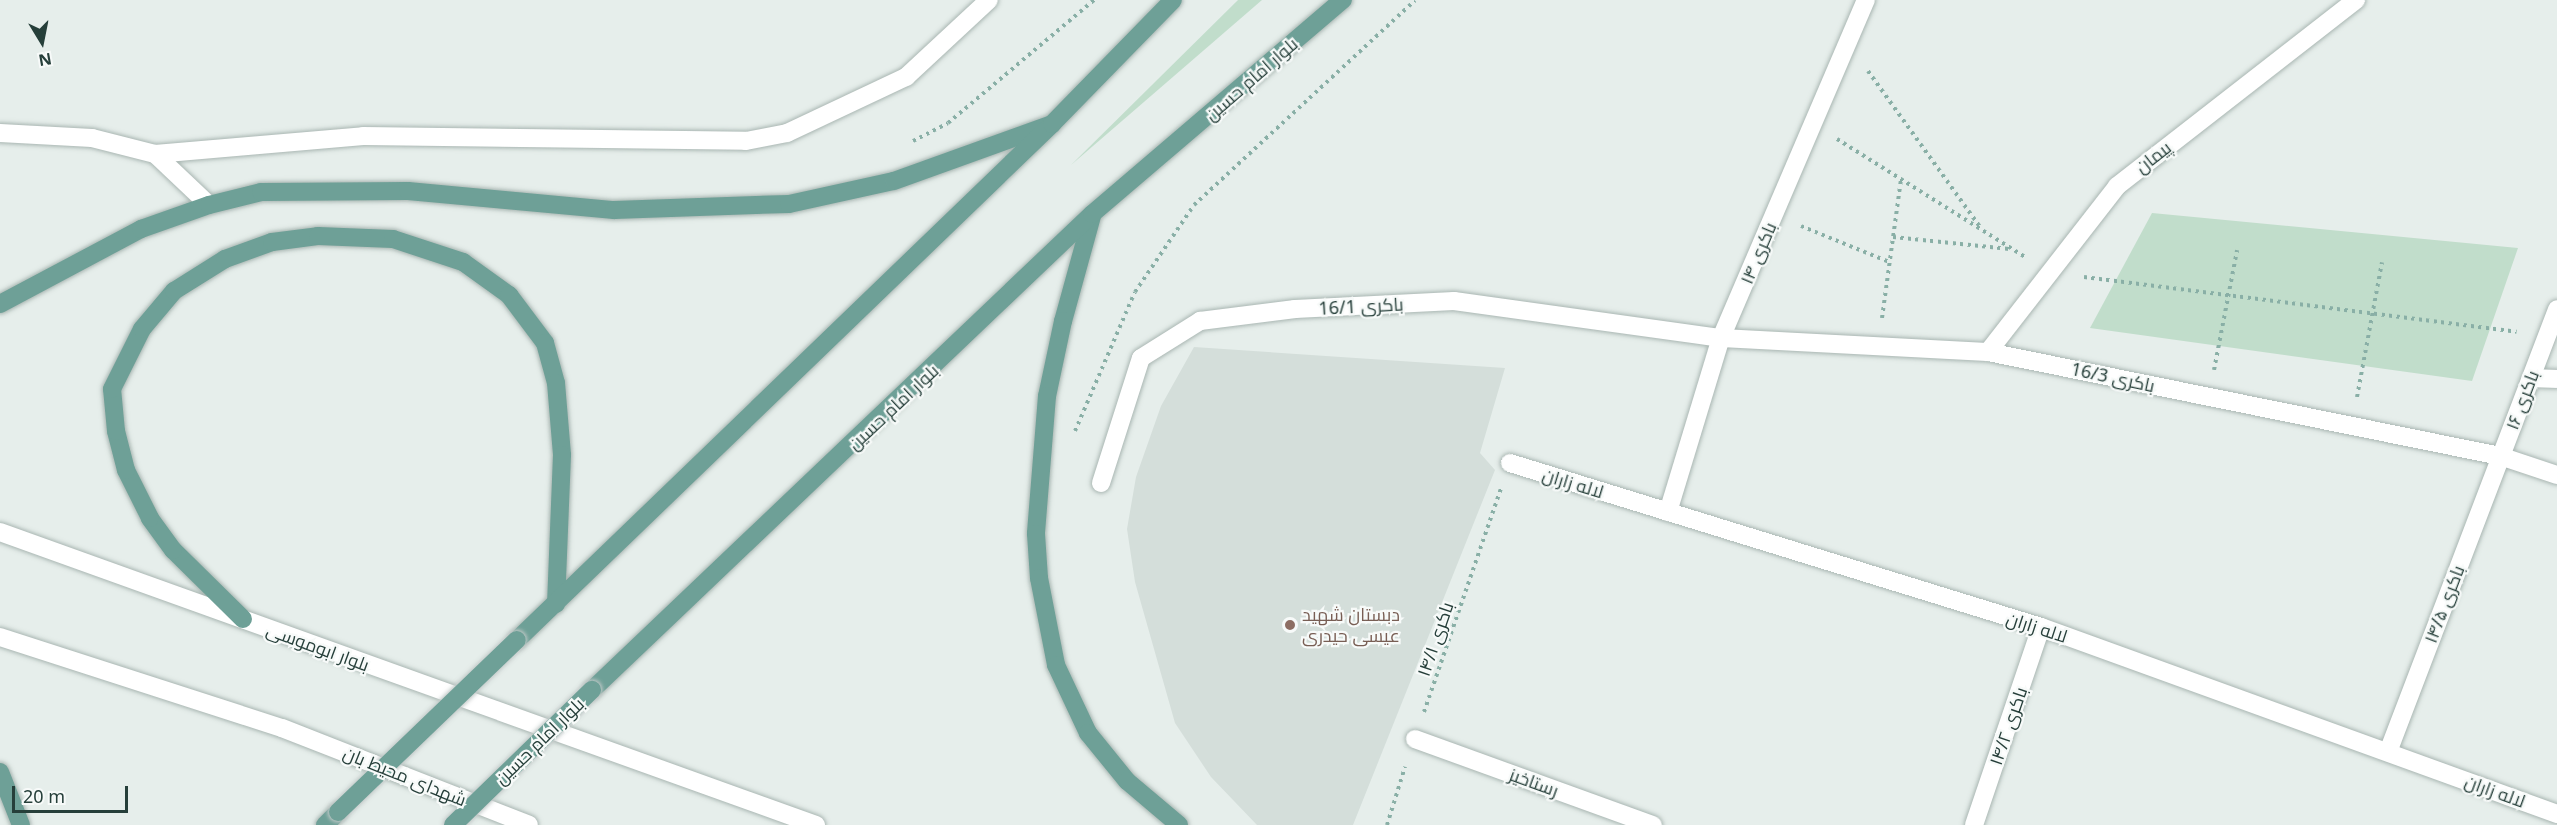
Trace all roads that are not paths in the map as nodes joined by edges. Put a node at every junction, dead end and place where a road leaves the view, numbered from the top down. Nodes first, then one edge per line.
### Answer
1 (988, 0) edge
2 (1173, 0) edge
3 (1342, 0) edge
4 (1866, 0) edge
5 (2356, 0) edge
6 (1052, 124) junction
7 (0, 133) edge
8 (155, 154) junction
9 (208, 205) junction
10 (1092, 214) junction
11 (0, 304) edge
12 (2557, 309) edge
13 (1721, 338) junction
14 (1988, 352) junction
15 (2531, 378) junction
16 (2557, 379) edge
17 (2500, 456) junction
18 (1510, 463) road end
19 (2557, 475) edge
20 (1101, 483) dead end
21 (1668, 512) junction
22 (0, 532) edge
23 (556, 604) junction
24 (243, 619) junction
25 (2041, 627) junction
26 (0, 637) edge
27 (1415, 739) road end
28 (2388, 752) junction
29 (0, 772) edge
30 (2557, 814) edge
31 (331, 819) edge
32 (21, 825) edge
33 (453, 825) edge
34 (529, 825) edge
35 (816, 825) edge
36 (1179, 825) edge
37 (1653, 825) edge
38 (1974, 825) edge

1 - 8 street
2 - 6 main road
3 - 10 main road, بلوار امام حسین
4 - 13 street, باکری ۱۴
5 - 14 street, پیمان
6 - 9 main road
6 - 23 main road
7 - 8 street
8 - 9 street
9 - 11 main road
10 - 33 main road, بلوار امام حسین, bridge
10 - 36 main road
12 - 15 street, باکری ۱۶
13 - 14 street, باکری 16/3
13 - 20 street, باکری 16/1
13 - 21 street, باکری ۱۴
14 - 17 street, باکری 16/3
15 - 16 street
15 - 17 street, باکری ۱۶
17 - 19 street, باکری 16/3
17 - 28 street, باکری ۱۴/۵
18 - 21 street, لاله زاران
21 - 25 street, لاله زاران
22 - 24 street, بلوار ابوموسی
23 - 24 main road
23 - 31 main road, bridge
24 - 35 street, بلوار ابوموسی
25 - 28 street, لاله زاران
25 - 38 street, باکری ۱۴/۲
26 - 34 street, شهدای محیط بان
27 - 37 street, رستاخیز
28 - 30 street, لاله زاران
29 - 32 main road

